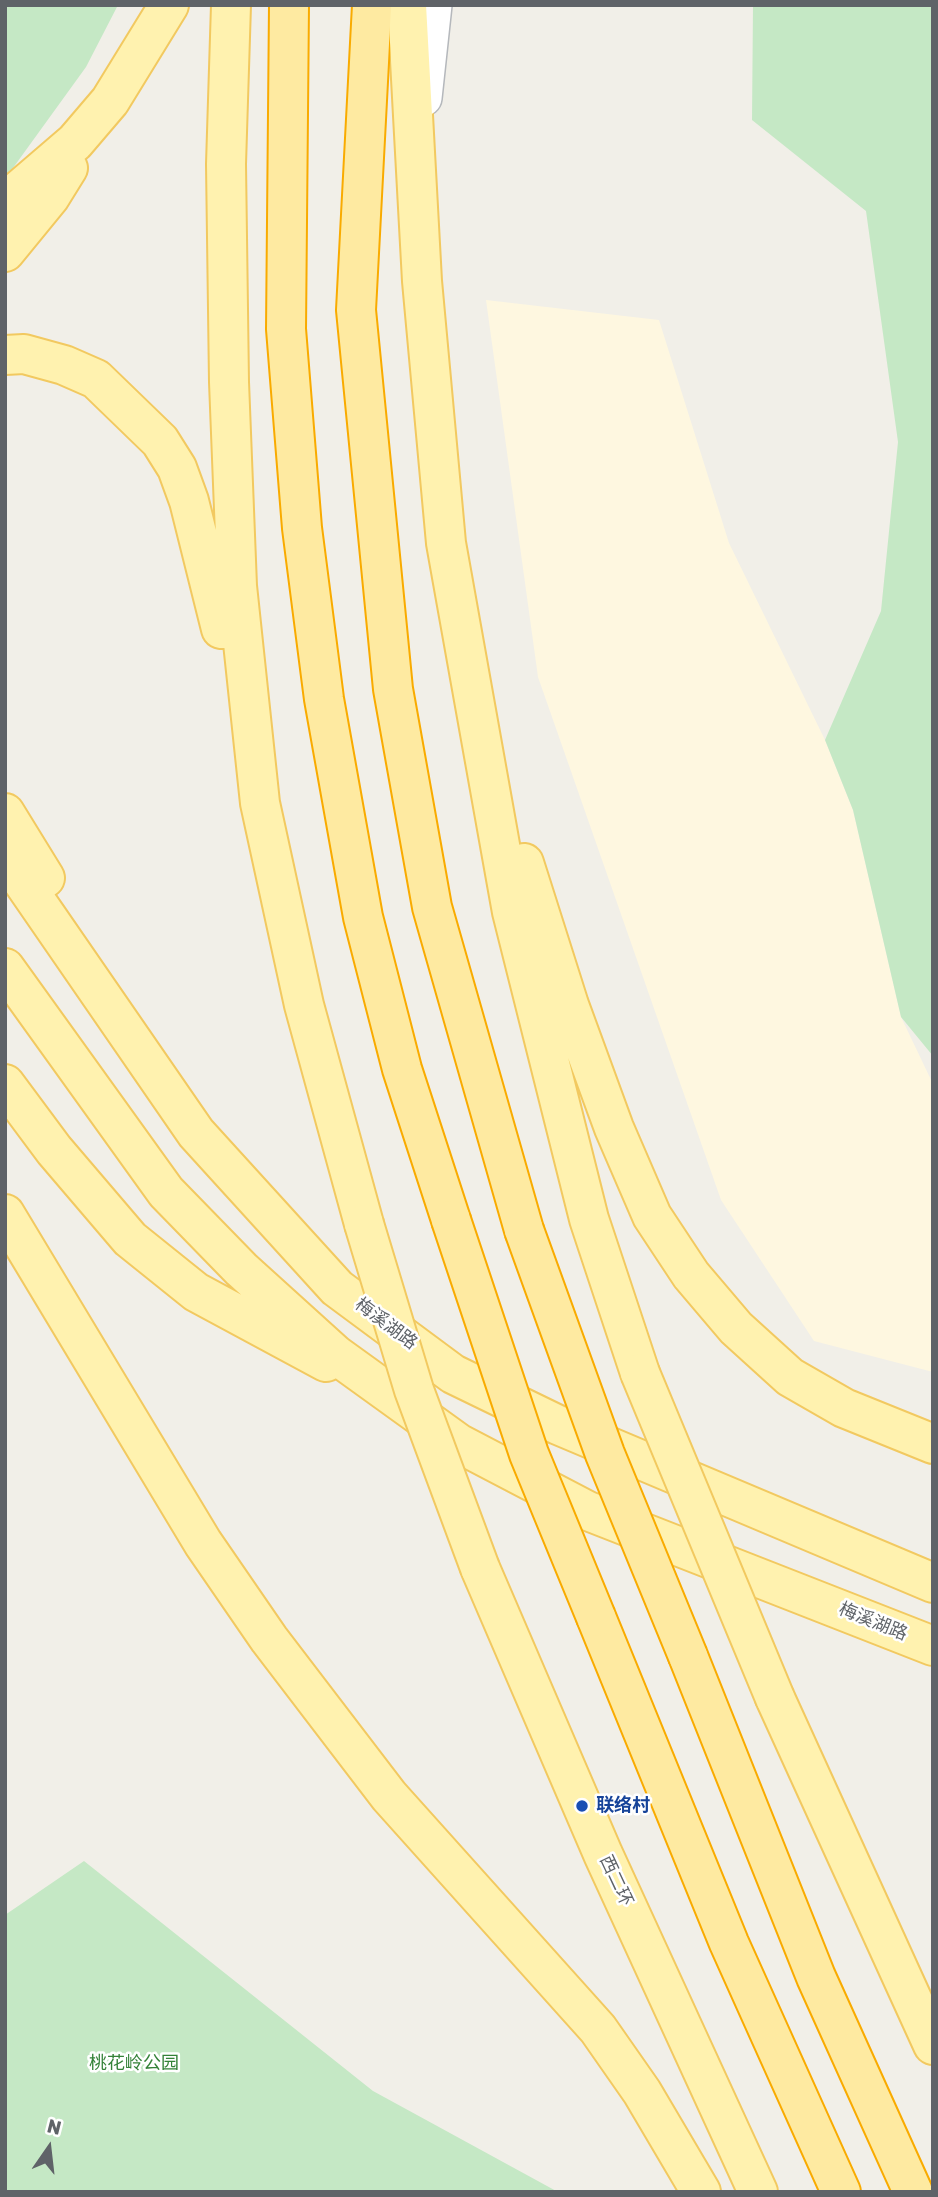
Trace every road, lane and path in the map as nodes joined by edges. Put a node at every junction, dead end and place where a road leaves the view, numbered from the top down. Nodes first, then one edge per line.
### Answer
1 (169, 5) edge
2 (231, 5) edge
3 (289, 5) edge
4 (372, 5) edge
5 (407, 5) edge
6 (434, 5) edge
7 (110, 101) junction
8 (415, 175) junction
9 (5, 202) edge
10 (5, 252) edge
11 (5, 355) edge
12 (473, 690) junction
13 (260, 803) junction
14 (5, 813) edge
15 (5, 856) edge
16 (5, 968) edge
17 (5, 1084) edge
18 (196, 1133) junction
19 (5, 1214) edge
20 (383, 1389) junction
21 (933, 1444) edge
22 (874, 1560) junction
23 (933, 1576) edge
24 (933, 1583) edge
25 (792, 1590) junction
26 (933, 1646) edge
27 (933, 1669) edge
28 (867, 1901) junction
29 (933, 2019) edge
30 (933, 2045) edge
31 (701, 2192) edge
32 (758, 2192) edge
33 (841, 2192) edge
34 (913, 2192) edge

1 - 7 main road
2 - 13 main road
3 - 33 highway, bridge
4 - 34 highway, bridge
5 - 8 main road
6 - 8 street
7 - 9 main road
7 - 10 main road
8 - 12 main road
11 - 13 main road
12 - 21 main road
12 - 28 main road, bridge
13 - 32 main road, 西二环, bridge
14 - 18 main road
15 - 18 main road, 梅溪湖路
16 - 20 main road, 梅溪湖路
17 - 20 main road
18 - 22 main road, 梅溪湖路
19 - 31 main road
20 - 25 main road, 梅溪湖路
22 - 23 main road
22 - 24 main road, 梅溪湖路
25 - 26 main road, 梅溪湖路
25 - 27 main road
28 - 29 main road
28 - 30 main road

